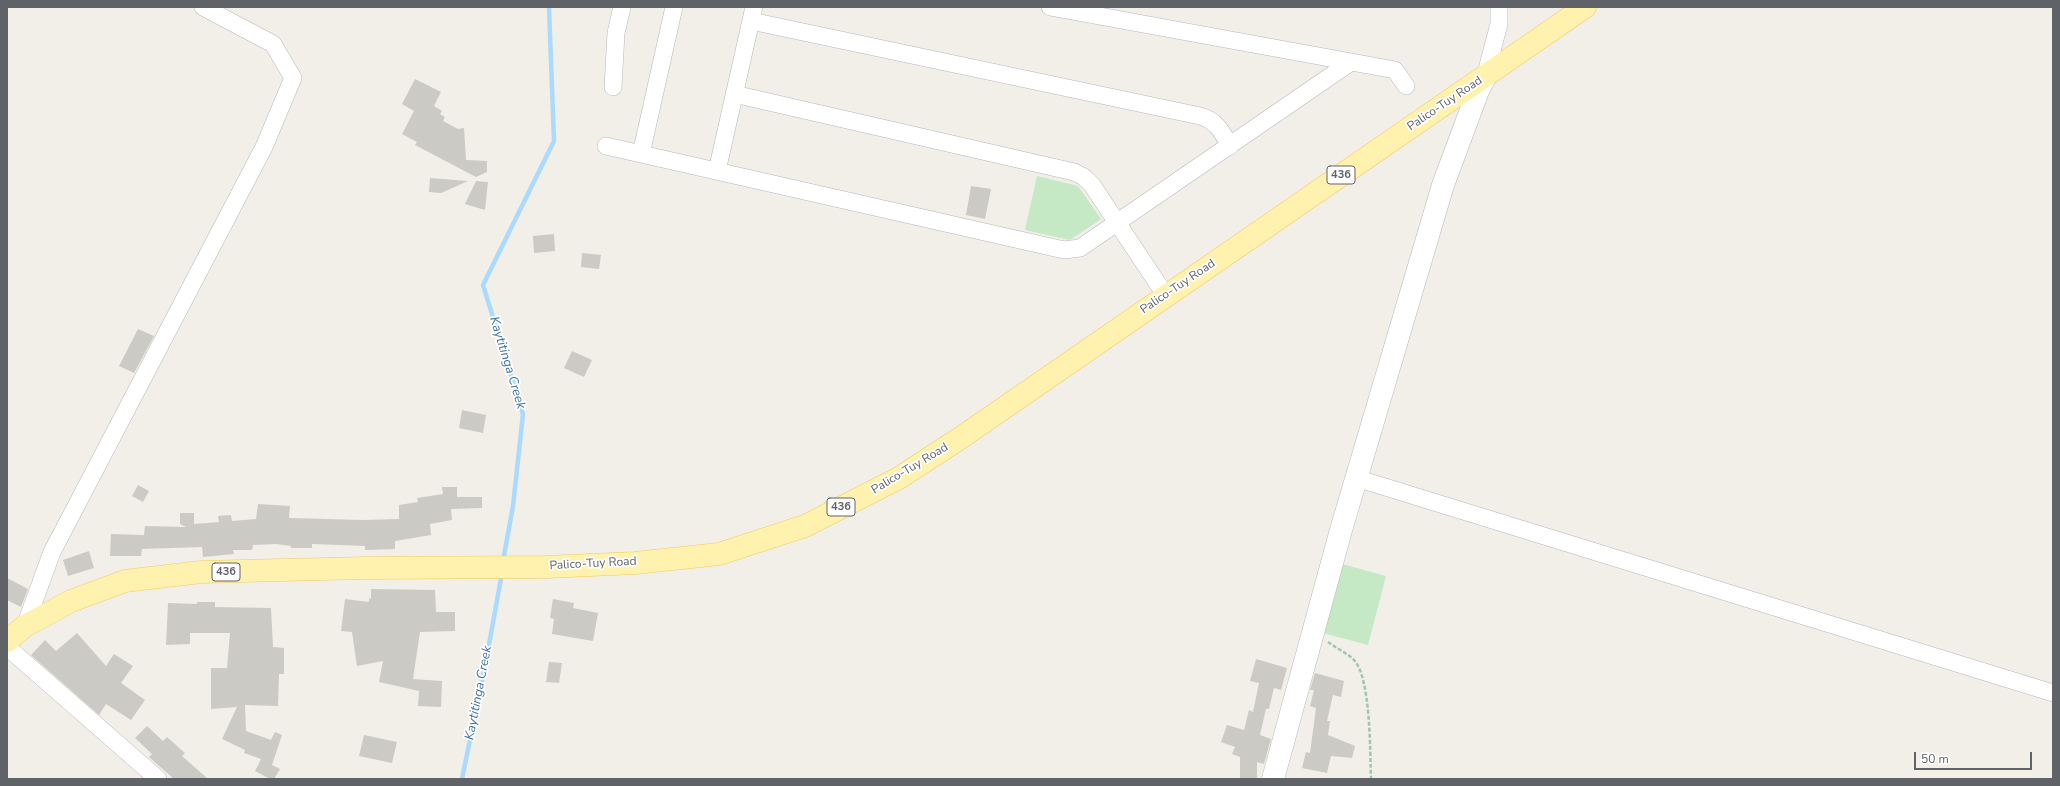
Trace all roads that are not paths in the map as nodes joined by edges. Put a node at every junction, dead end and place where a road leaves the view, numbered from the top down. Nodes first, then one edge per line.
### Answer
1 (203, 7) edge
2 (622, 7) edge
3 (674, 7) edge
4 (1050, 7) edge
5 (1499, 7) edge
6 (1585, 7) edge
7 (752, 14) edge
8 (1351, 62) junction
9 (1485, 77) junction
10 (1406, 86) dead end
11 (613, 87) dead end
12 (734, 94) junction
13 (606, 146) dead end
14 (1230, 146) junction
15 (640, 154) junction
16 (717, 171) junction
17 (1117, 223) junction
18 (1166, 296) junction
19 (1356, 478) junction
20 (25, 626) junction
21 (7, 641) edge
22 (7, 647) edge
23 (2053, 693) edge
24 (158, 779) edge
25 (1273, 779) edge

1 - 20 street
2 - 11 street
3 - 15 street
4 - 8 street
5 - 9 street
6 - 9 main road, Palico-Tuy Road / 436
7 - 12 street
7 - 14 street
8 - 10 street
8 - 14 street
9 - 18 main road, Palico-Tuy Road / 436
9 - 19 street
12 - 16 street
12 - 17 street
13 - 15 street
14 - 17 street
15 - 16 street
16 - 17 street
17 - 18 street
18 - 20 main road, Palico-Tuy Road / 436
19 - 23 street
19 - 25 street
20 - 21 main road, Palico-Tuy Road / 436
22 - 24 street

